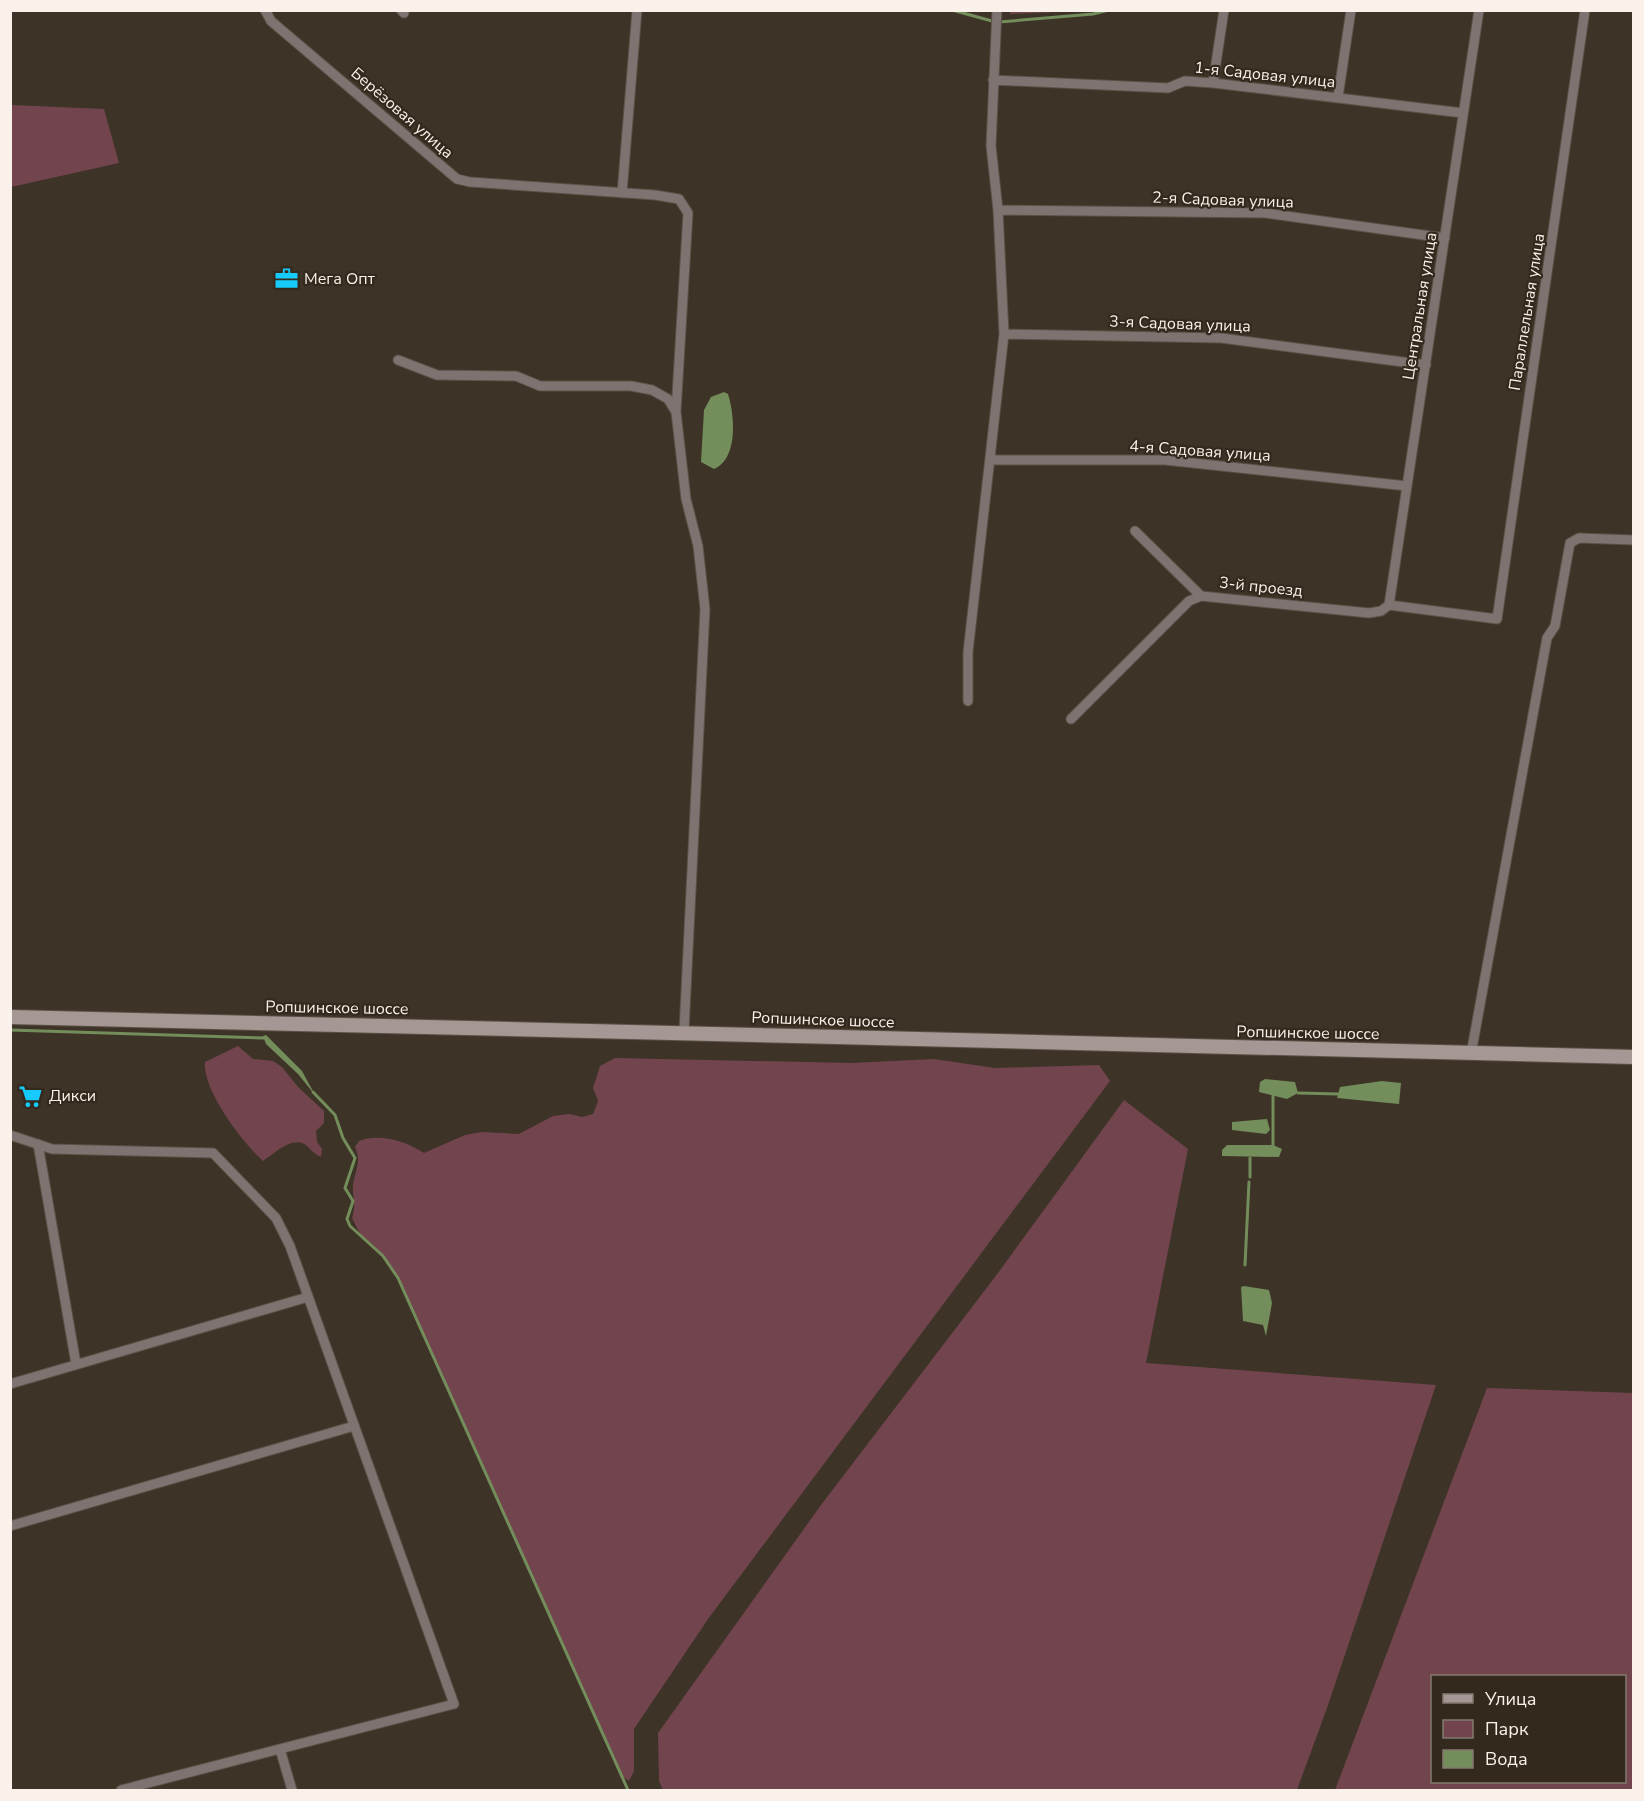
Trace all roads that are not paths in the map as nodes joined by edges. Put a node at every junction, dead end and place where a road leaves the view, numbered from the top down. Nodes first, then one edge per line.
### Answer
1 (265, 10) edge
2 (637, 10) edge
3 (996, 10) edge
4 (1224, 10) edge
5 (1351, 10) edge
6 (1479, 10) edge
7 (1585, 10) edge
8 (993, 80) junction
9 (1214, 83) junction
10 (1338, 97) junction
11 (1463, 114) junction
12 (622, 193) junction
13 (998, 210) junction
14 (1445, 238) junction
15 (1004, 334) junction
16 (398, 360) dead end
17 (1426, 365) junction
18 (676, 412) junction
19 (991, 458) junction
20 (1407, 486) junction
21 (1135, 531) dead end
22 (1634, 540) edge
23 (1201, 596) junction
24 (1389, 605) junction
25 (968, 701) dead end
26 (1071, 719) dead end
27 (10, 1017) edge
28 (684, 1031) junction
29 (1470, 1054) junction
30 (1634, 1057) edge
31 (10, 1135) edge
32 (38, 1144) junction
33 (308, 1297) junction
34 (76, 1364) junction
35 (10, 1384) edge
36 (354, 1426) junction
37 (10, 1526) edge
38 (280, 1749) junction
39 (122, 1791) edge
40 (292, 1791) edge

1 - 12 street, Берёзовая улица
2 - 12 street
3 - 8 street
4 - 9 street
5 - 10 street
6 - 11 street, Центральная улица
7 - 24 street, Параллельная улица
8 - 9 street, 1-я Садовая улица
8 - 13 street
9 - 10 street, 1-я Садовая улица
10 - 11 street, 1-я Садовая улица
11 - 14 street, Центральная улица
12 - 18 street, Берёзовая улица
13 - 14 street, 2-я Садовая улица
13 - 15 street
14 - 17 street, Центральная улица
15 - 17 street, 3-я Садовая улица
15 - 19 street
16 - 18 street
17 - 20 street, Центральная улица
18 - 28 street
19 - 20 street, 4-я Садовая улица
19 - 25 street
20 - 24 street, Центральная улица
21 - 23 street
22 - 29 street
23 - 24 street, 3-й проезд
23 - 26 street, 3-й проезд
27 - 28 main road, Ропшинское шоссе
28 - 29 main road, Ропшинское шоссе
29 - 30 main road, Ропшинское шоссе
31 - 32 street
32 - 33 street
32 - 34 street
33 - 34 street
33 - 36 street
34 - 35 street
36 - 37 street
36 - 38 street
38 - 39 street
38 - 40 street

